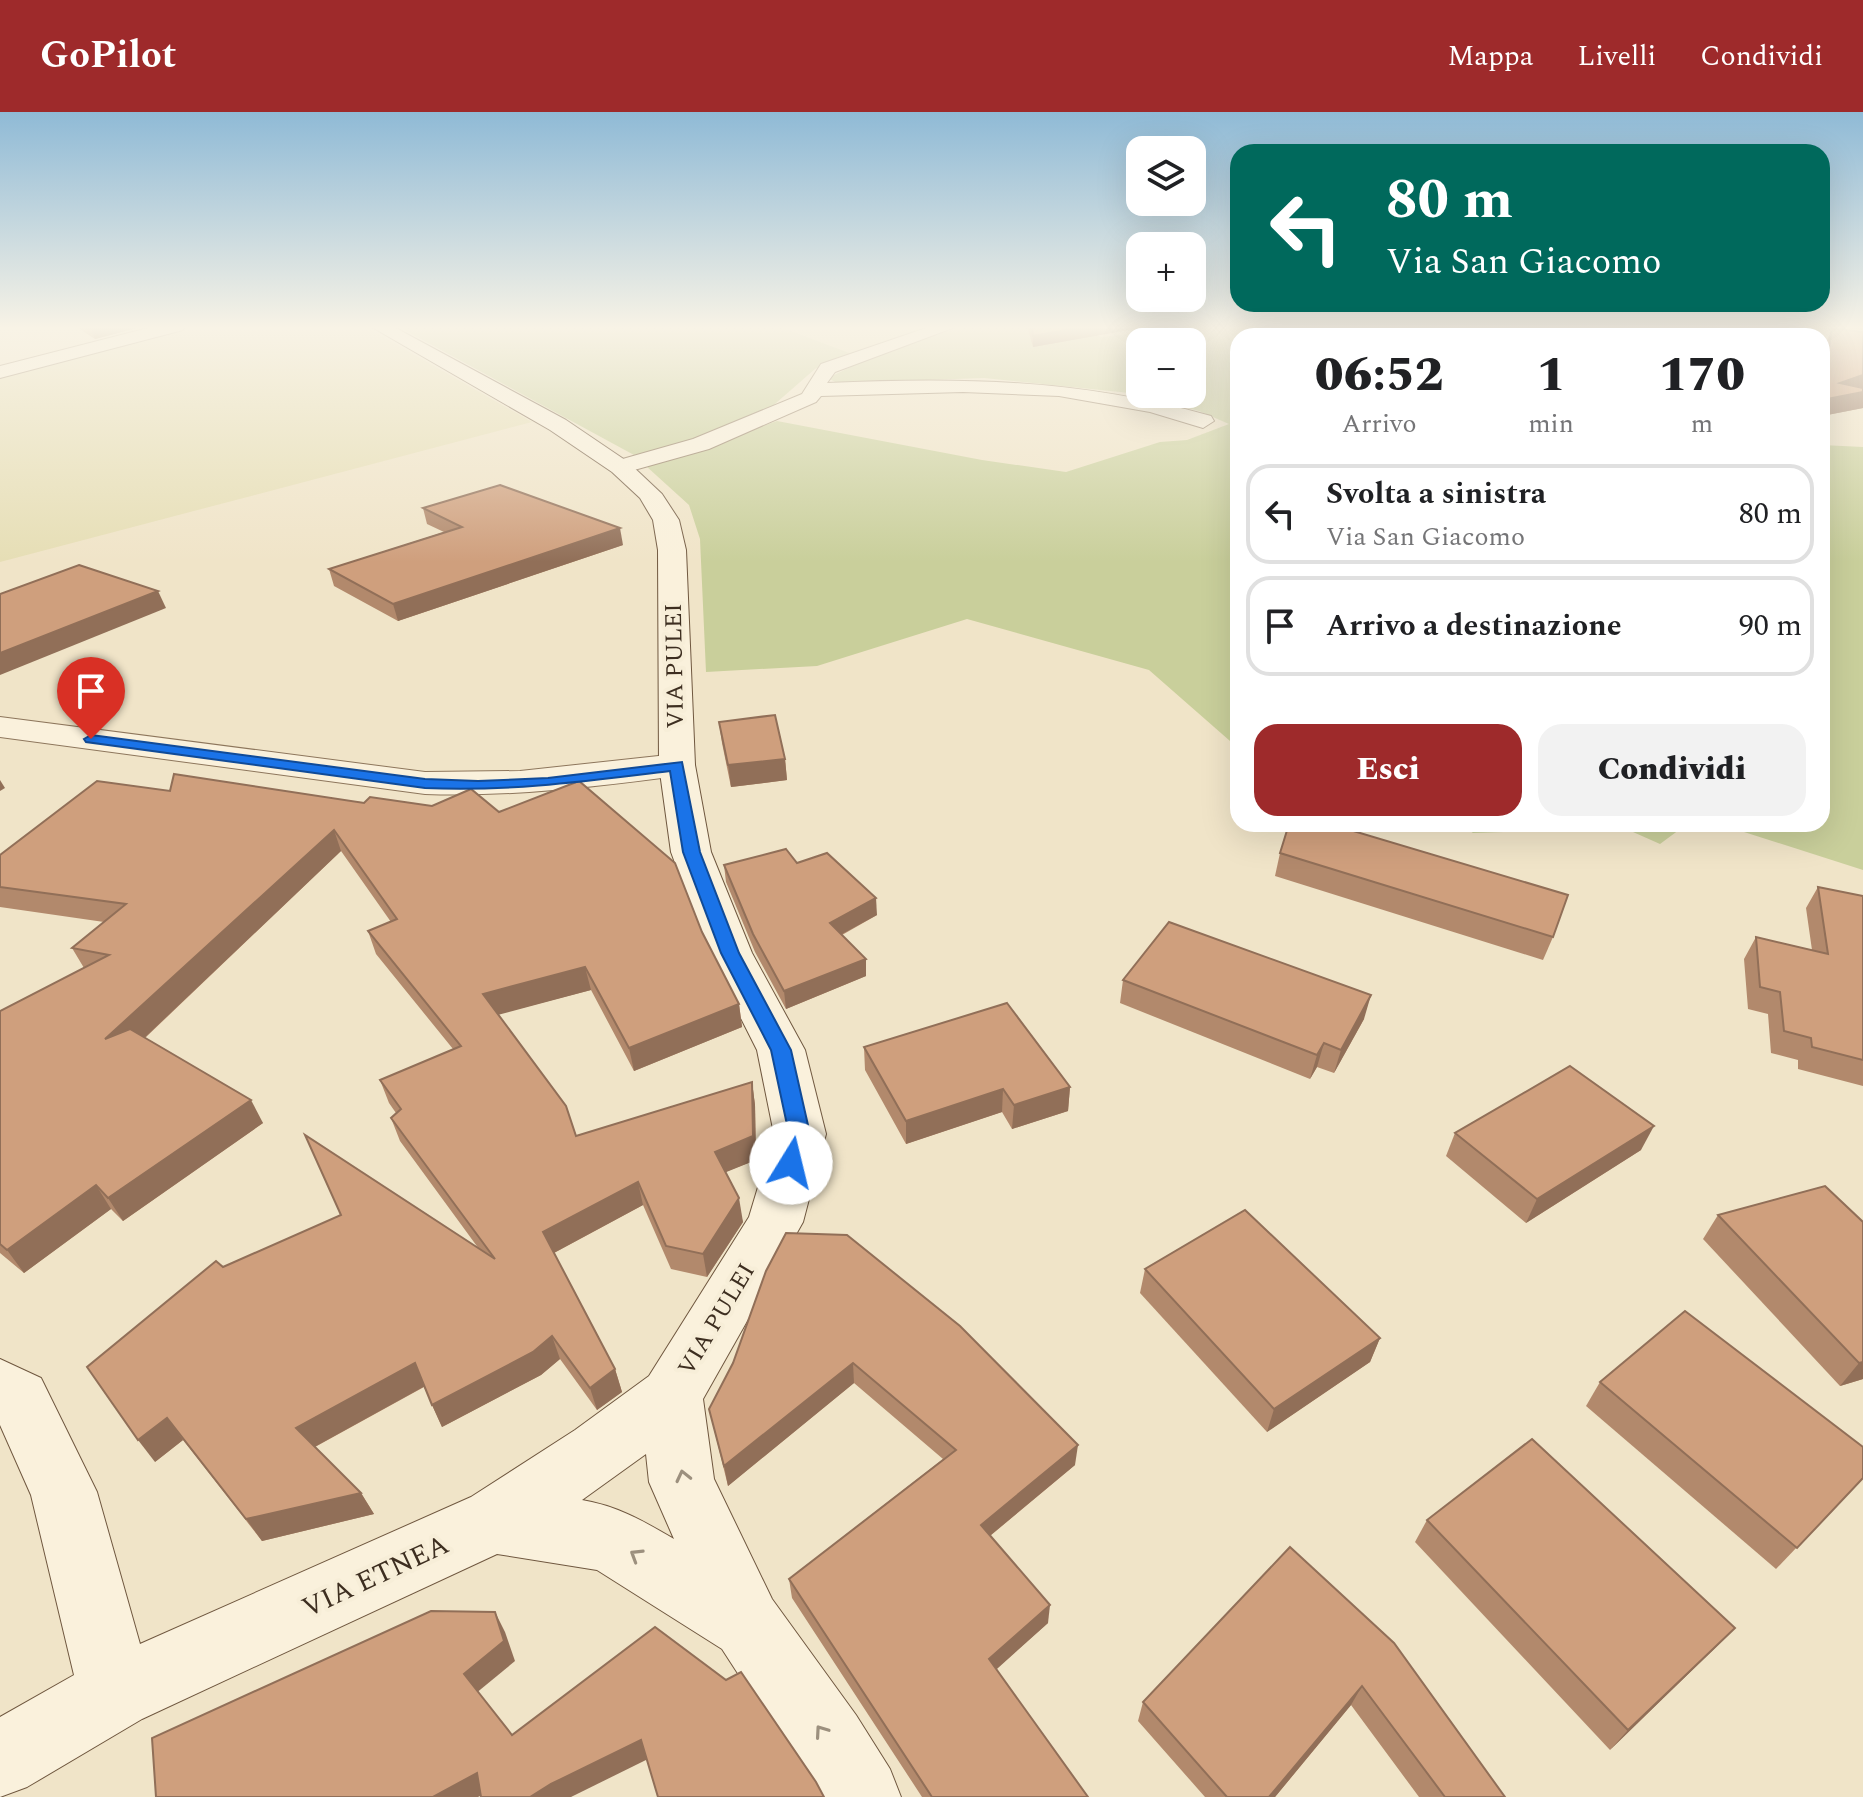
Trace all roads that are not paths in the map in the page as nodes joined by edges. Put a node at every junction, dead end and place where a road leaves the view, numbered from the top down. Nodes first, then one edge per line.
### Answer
1 (521, 405) edge
2 (794, 405) edge
3 (1145, 405) edge
4 (1203, 421) dead end
5 (620, 467) junction
6 (0, 727) edge
7 (677, 765) junction
8 (0, 1387) edge
9 (671, 1396) junction
10 (495, 1520) junction
11 (747, 1624) junction
12 (116, 1693) junction
13 (0, 1760) edge
14 (862, 1797) edge

1 - 5 main road, VIA PULEI
2 - 5 main road
3 - 4 main road
5 - 7 main road, VIA PULEI
6 - 7 main road
7 - 9 main road, VIA PULEI
8 - 12 main road
9 - 10 main road, VIA ETNEA
11 -> 9 main road
11 -> 10 main road
10 - 12 main road, VIA ETNEA
14 -> 11 main road
12 - 13 main road, VIA ETNEA

